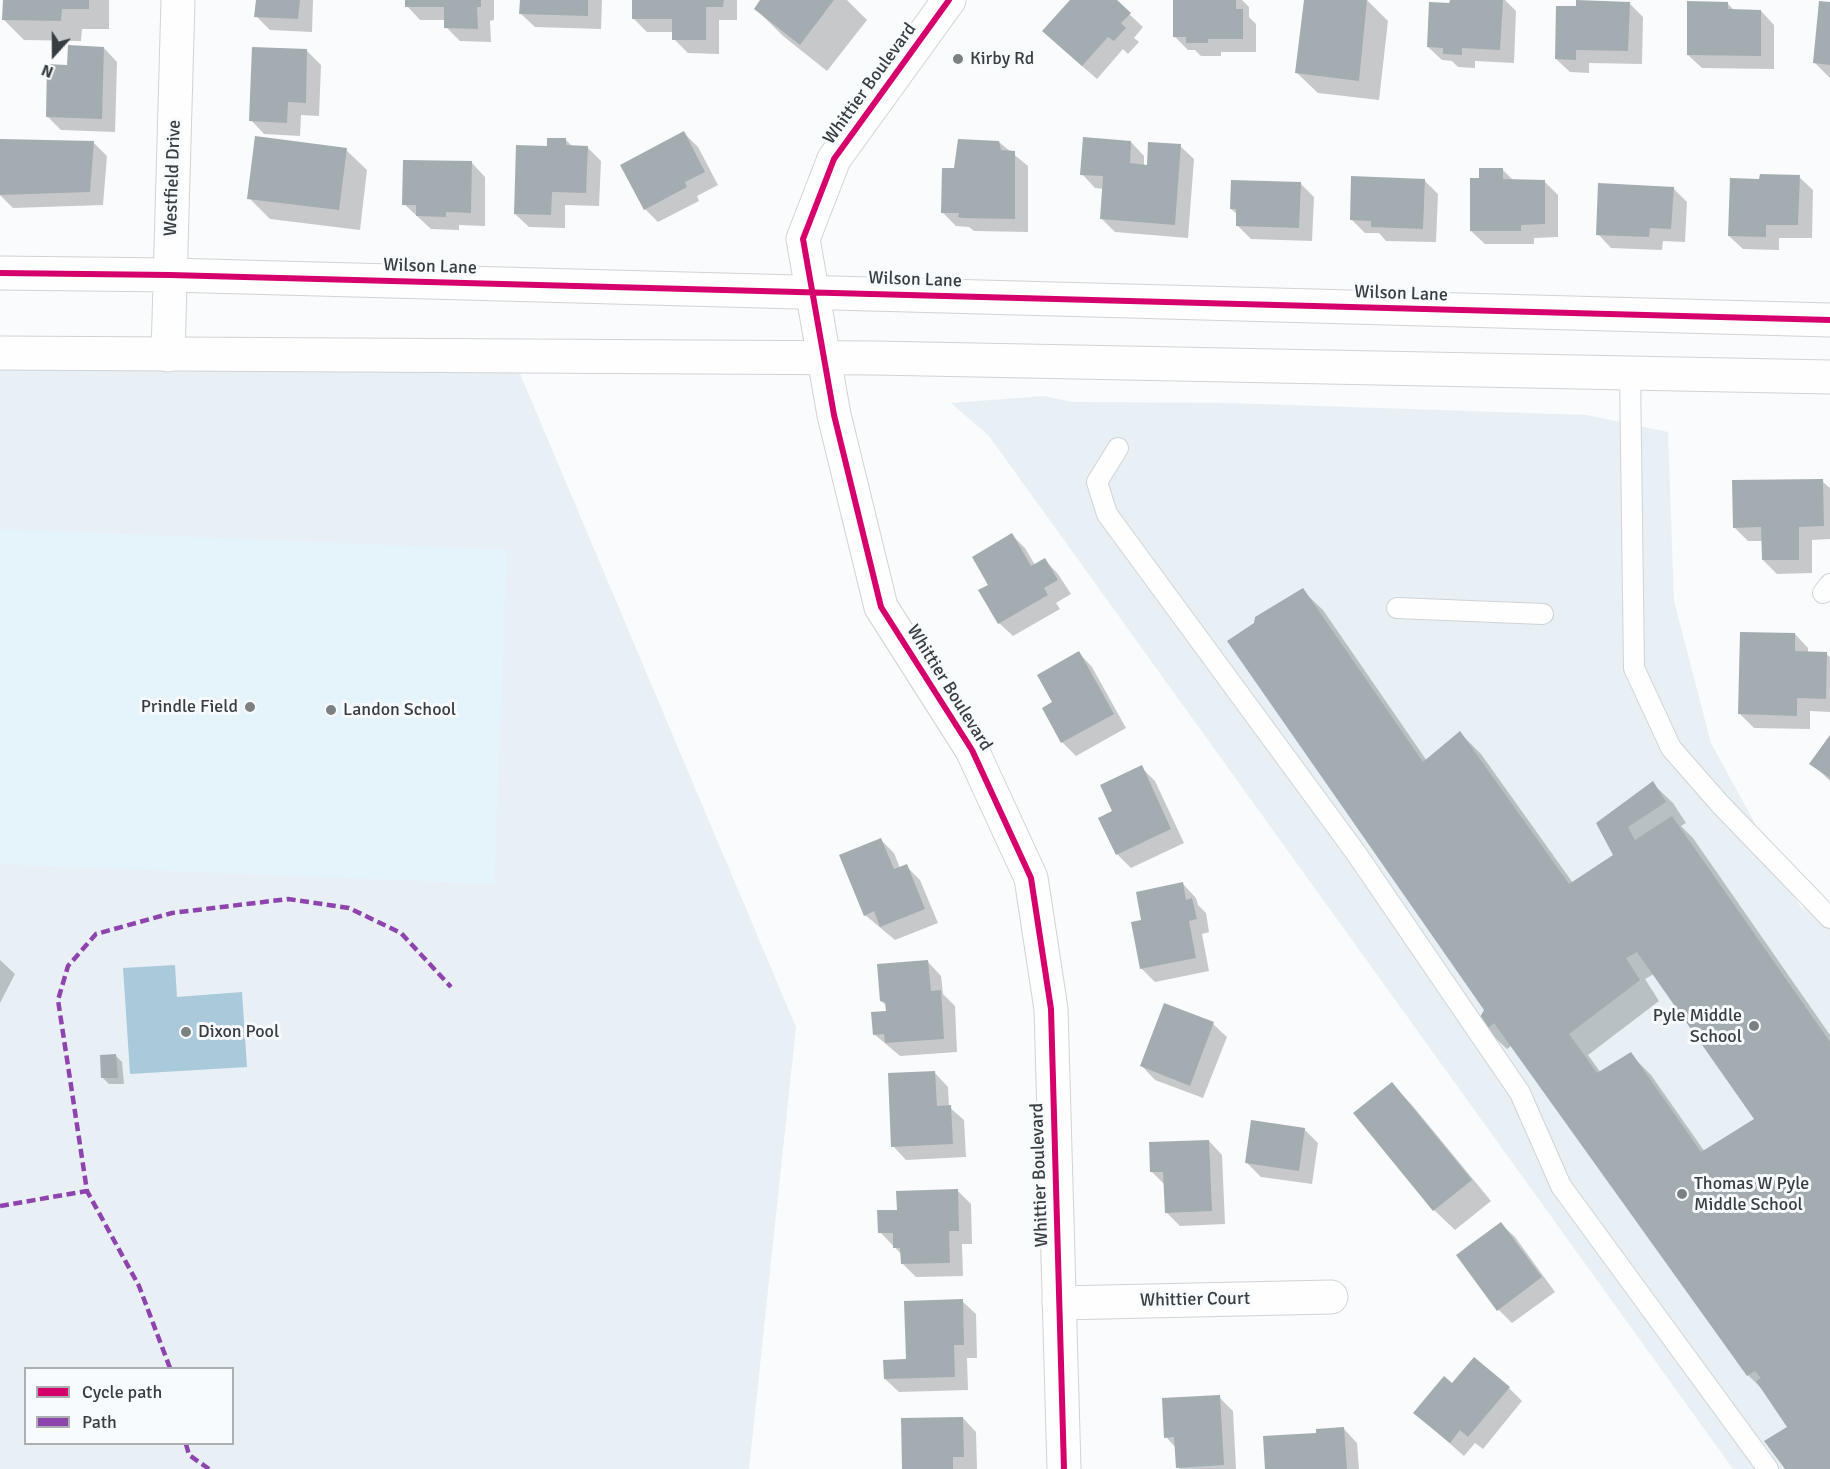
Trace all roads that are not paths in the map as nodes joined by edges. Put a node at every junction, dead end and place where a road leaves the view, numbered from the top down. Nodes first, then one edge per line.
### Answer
1 (178, 0) edge
2 (949, 0) edge
3 (0, 273) edge
4 (170, 275) junction
5 (812, 293) junction
6 (1830, 320) edge
7 (0, 353) edge
8 (168, 355) junction
9 (824, 359) junction
10 (1630, 372) junction
11 (1830, 377) edge
12 (1118, 448) dead end
13 (1397, 608) dead end
14 (1543, 614) dead end
15 (1830, 918) edge
16 (1331, 1297) dead end
17 (1059, 1303) junction
18 (1064, 1469) edge
19 (1768, 1469) edge

1 - 4 street, Westfield Drive
2 - 5 street, Whittier Boulevard
3 - 4 street, Wilson Lane
4 - 5 street, Wilson Lane
4 - 8 street, Westfield Drive
5 - 6 street, Wilson Lane
5 - 9 street, Whittier Boulevard
7 - 8 street
8 - 9 street
9 - 10 street
9 - 17 street, Whittier Boulevard
10 - 11 street
10 - 15 lane
12 - 19 lane
13 - 14 lane
16 - 17 street, Whittier Court
17 - 18 street, Whittier Boulevard

